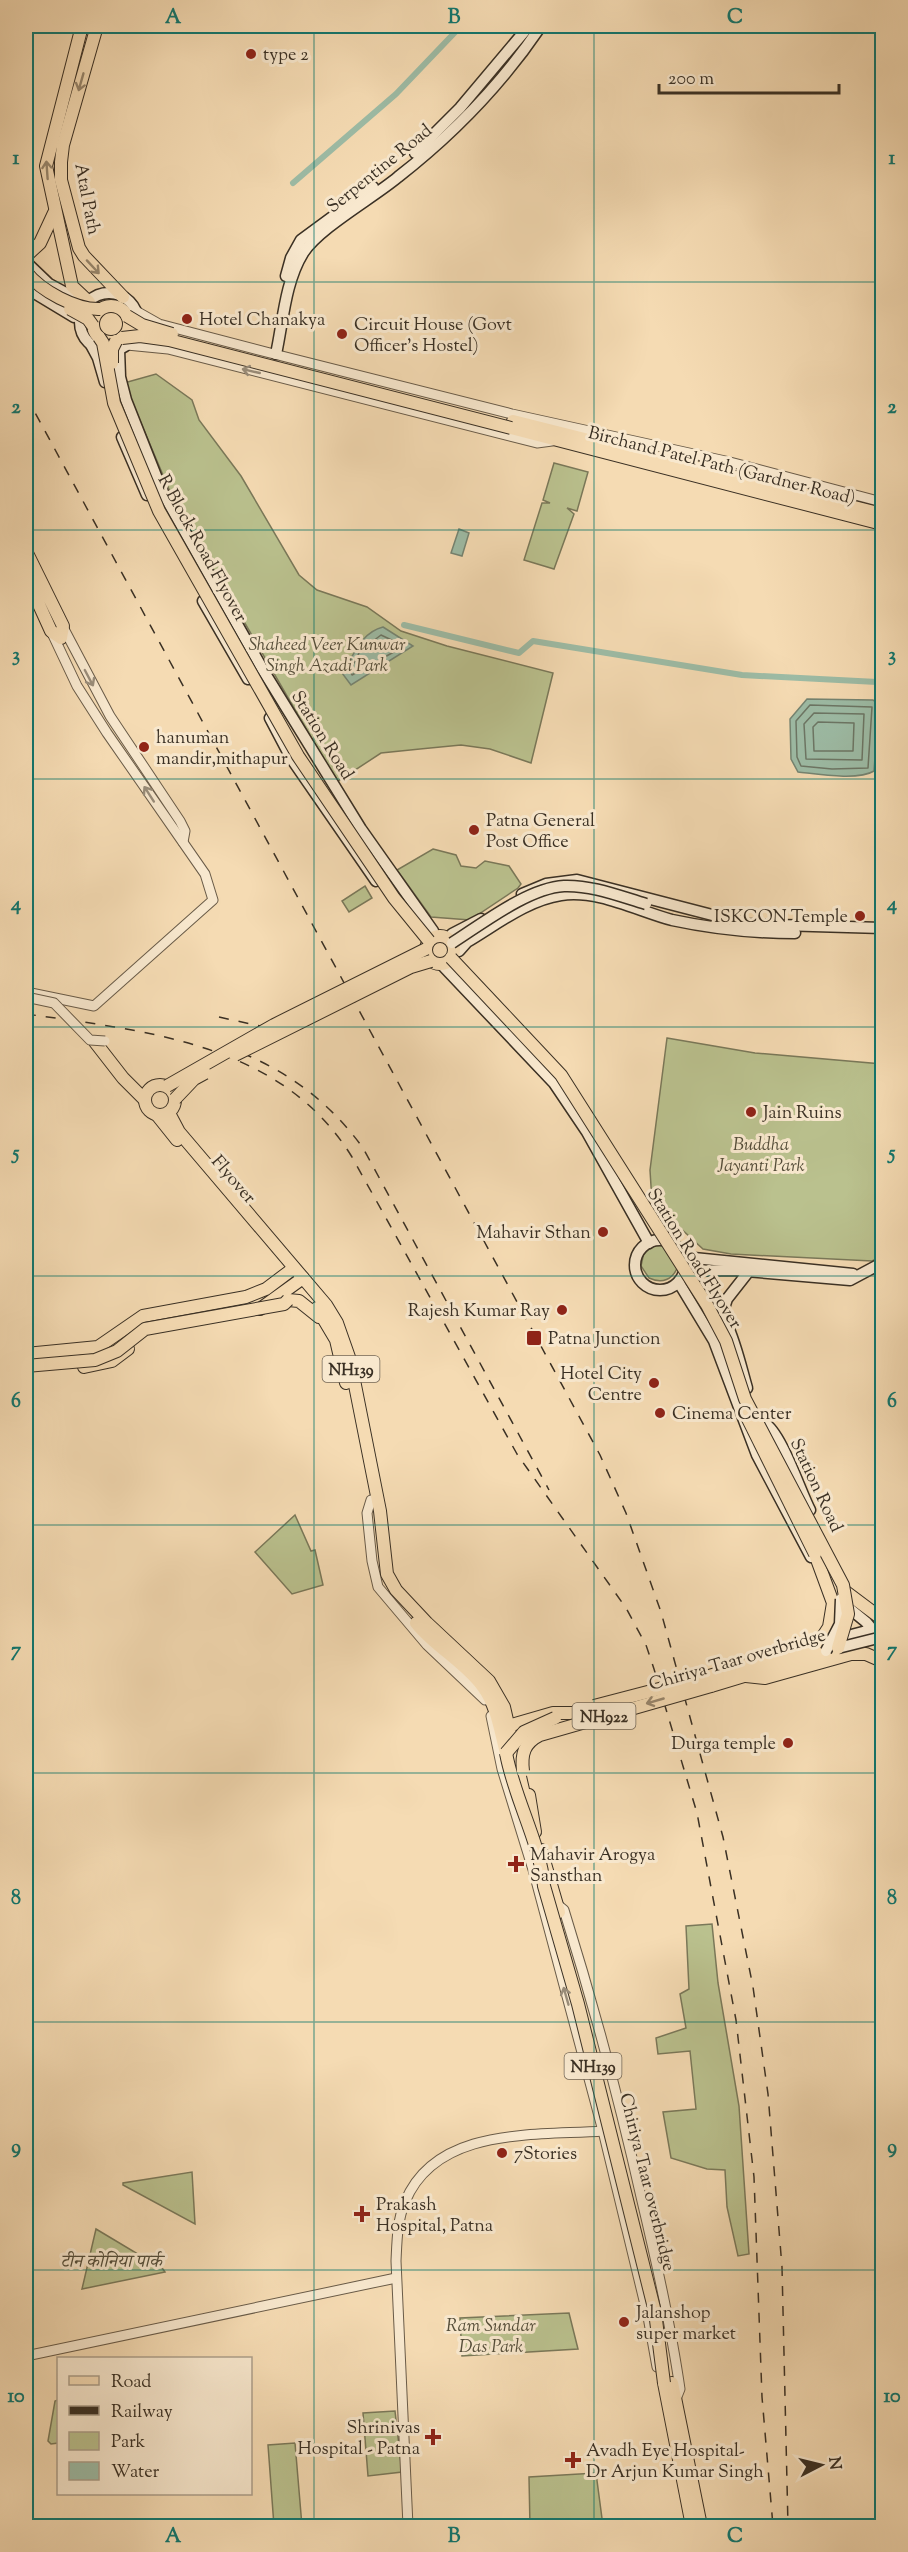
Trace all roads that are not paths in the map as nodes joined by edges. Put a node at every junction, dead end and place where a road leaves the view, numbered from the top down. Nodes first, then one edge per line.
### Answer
1 (82, 26) edge
2 (97, 26) edge
3 (529, 26) edge
4 (541, 26) edge
5 (54, 211) junction
6 (342, 215) junction
7 (26, 256) edge
8 (26, 262) edge
9 (26, 272) edge
10 (26, 282) edge
11 (26, 288) edge
12 (123, 297) junction
13 (88, 303) junction
14 (100, 309) junction
15 (131, 313) junction
16 (91, 334) junction
17 (121, 343) junction
18 (277, 354) junction
19 (279, 377) junction
20 (512, 425) junction
21 (552, 441) junction
22 (654, 450) junction
23 (882, 502) edge
24 (882, 514) edge
25 (882, 524) edge
26 (26, 551) edge
27 (26, 576) edge
28 (44, 602) junction
29 (58, 632) junction
30 (183, 842) junction
31 (741, 927) junction
32 (882, 928) edge
33 (882, 936) edge
34 (429, 940) junction
35 (452, 953) junction
36 (431, 961) junction
37 (26, 994) edge
38 (100, 1042) joint
39 (166, 1086) junction
40 (145, 1096) junction
41 (175, 1099) junction
42 (163, 1114) junction
43 (654, 1241) junction
44 (684, 1257) junction
45 (882, 1263) edge
46 (289, 1267) junction
47 (749, 1271) junction
48 (682, 1276) junction
49 (858, 1278) junction
50 (300, 1281) junction
51 (288, 1300) junction
52 (214, 1304) junction
53 (722, 1314) junction
54 (216, 1321) junction
55 (331, 1322) junction
56 (26, 1354) edge
57 (26, 1359) edge
58 (26, 1366) edge
59 (26, 1371) edge
60 (760, 1421) junction
61 (745, 1426) junction
62 (371, 1502) junction
63 (820, 1573) junction
64 (846, 1592) junction
65 (832, 1597) junction
66 (882, 1614) edge
67 (882, 1619) edge
68 (877, 1628) edge
69 (882, 1639) edge
70 (827, 1647) junction
71 (882, 1661) edge
72 (746, 1676) junction
73 (574, 1713) junction
74 (508, 1725) junction
75 (506, 1753) junction
76 (535, 1832) junction
77 (558, 1909) junction
78 (595, 2013) junction
79 (571, 2016) junction
80 (615, 2089) junction
81 (593, 2094) junction
82 (603, 2131) junction
83 (642, 2199) junction
84 (620, 2203) junction
85 (396, 2278) junction
86 (26, 2356) edge
87 (668, 2383) junction
88 (671, 2398) junction
89 (408, 2526) edge
90 (692, 2526) edge
91 (700, 2526) edge

5 -> 1 main road, Atal Path
2 -> 12 main road, Atal Path
3 - 6 main road
4 - 6 main road, Serpentine Road
5 - 7 main road
5 - 13 main road, Atal Path
6 - 18 main road, Serpentine Road
8 - 13 main road
9 - 14 main road, bridge
10 - 16 main road, bridge
11 - 16 main road
12 - 13 main road
12 - 15 main road
13 - 16 main road
14 - 15 main road
14 - 16 main road, bridge
15 - 17 main road, R Block Road Flyover
15 - 18 street
15 - 20 main road, bridge
16 - 17 main road, bridge
16 - 34 main road, R Block Road Flyover, bridge
19 -> 17 street
17 - 20 main road, bridge
17 - 34 main road, R Block Road Flyover, bridge
18 - 19 street
18 - 22 street
19 - 21 street
20 - 21 main road, Birchand Patel Path (Gardner Road)
20 - 22 main road, Birchand Patel Path (Gardner Road)
21 - 25 main road, Birchand Patel Path (Gardner Road)
22 - 23 street
22 - 24 main road, Birchand Patel Path (Gardner Road)
26 - 28 main road
27 - 28 main road
28 - 29 main road
30 -> 29 street
29 -> 30 street
30 - 37 street
31 - 32 main road
31 - 33 main road
31 - 35 main road, bridge
34 - 35 main road, Station Road Flyover
34 - 35 main road
34 - 36 main road, bridge
34 - 39 main road, bridge
35 - 36 main road
35 - 43 main road
35 - 43 main road
35 - 63 main road, Station Road Flyover, bridge
35 - 64 main road, Station Road Flyover, bridge
36 - 41 main road, bridge
37 - 38 street, bridge
38 - 40 main road, NH139
39 - 40 main road
39 - 41 main road, bridge
40 - 42 main road, Flyover / NH139
41 - 42 main road
42 - 46 main road, Flyover / NH139
43 - 44 main road
43 - 48 main road
44 - 48 main road
44 - 49 main road
45 - 49 main road
46 - 50 main road, NH139
46 - 52 main road
47 - 48 main road
47 - 49 main road
47 - 53 main road
48 - 53 main road
48 - 61 main road
50 - 54 main road
50 - 55 main road, NH139
51 - 55 main road
51 - 57 main road
51 - 58 main road, bridge
52 - 54 main road
52 - 56 main road
53 - 60 main road
54 - 59 main road
55 - 62 main road, NH139
55 - 74 main road, NH139
60 - 61 main road
60 - 66 main road, Station Road
60 - 70 main road, bridge
61 - 63 main road
62 - 75 main road, Chiriya Taar overbridge / NH139
79 -> 62 street
63 - 65 main road, Station Road Flyover
64 - 67 main road
64 - 70 main road, Station Road Flyover, bridge
65 - 68 main road
65 - 70 main road
68 - 69 main road
68 - 70 main road, NH922
69 - 70 main road, Chiriya Taar overbridge, bridge
70 - 72 main road, Chiriya Taar overbridge
70 - 73 main road, Chiriya Taar overbridge / NH922, bridge
71 - 72 main road, NH922
72 -> 76 main road, Chiriya Taar overbridge / NH922, bridge
73 - 74 main road
73 - 75 main road, Chiriya Taar overbridge / NH922, bridge
74 - 76 main road, NH139
75 - 87 main road, Chiriya Taar overbridge / NH139, bridge
76 - 77 main road, Chiriya Taar overbridge / NH139
77 - 78 street
77 - 87 main road, Chiriya Taar overbridge / NH139
78 - 79 street
78 - 80 street
79 - 81 street
80 - 81 street
80 - 83 street
81 - 82 street
82 - 84 street
82 - 85 street
83 - 84 street
83 - 88 street
84 - 88 street
85 - 86 street
85 - 89 street
87 - 88 main road, Chiriya Taar overbridge / NH139
88 - 90 main road, NH139
88 - 91 main road, NH139

